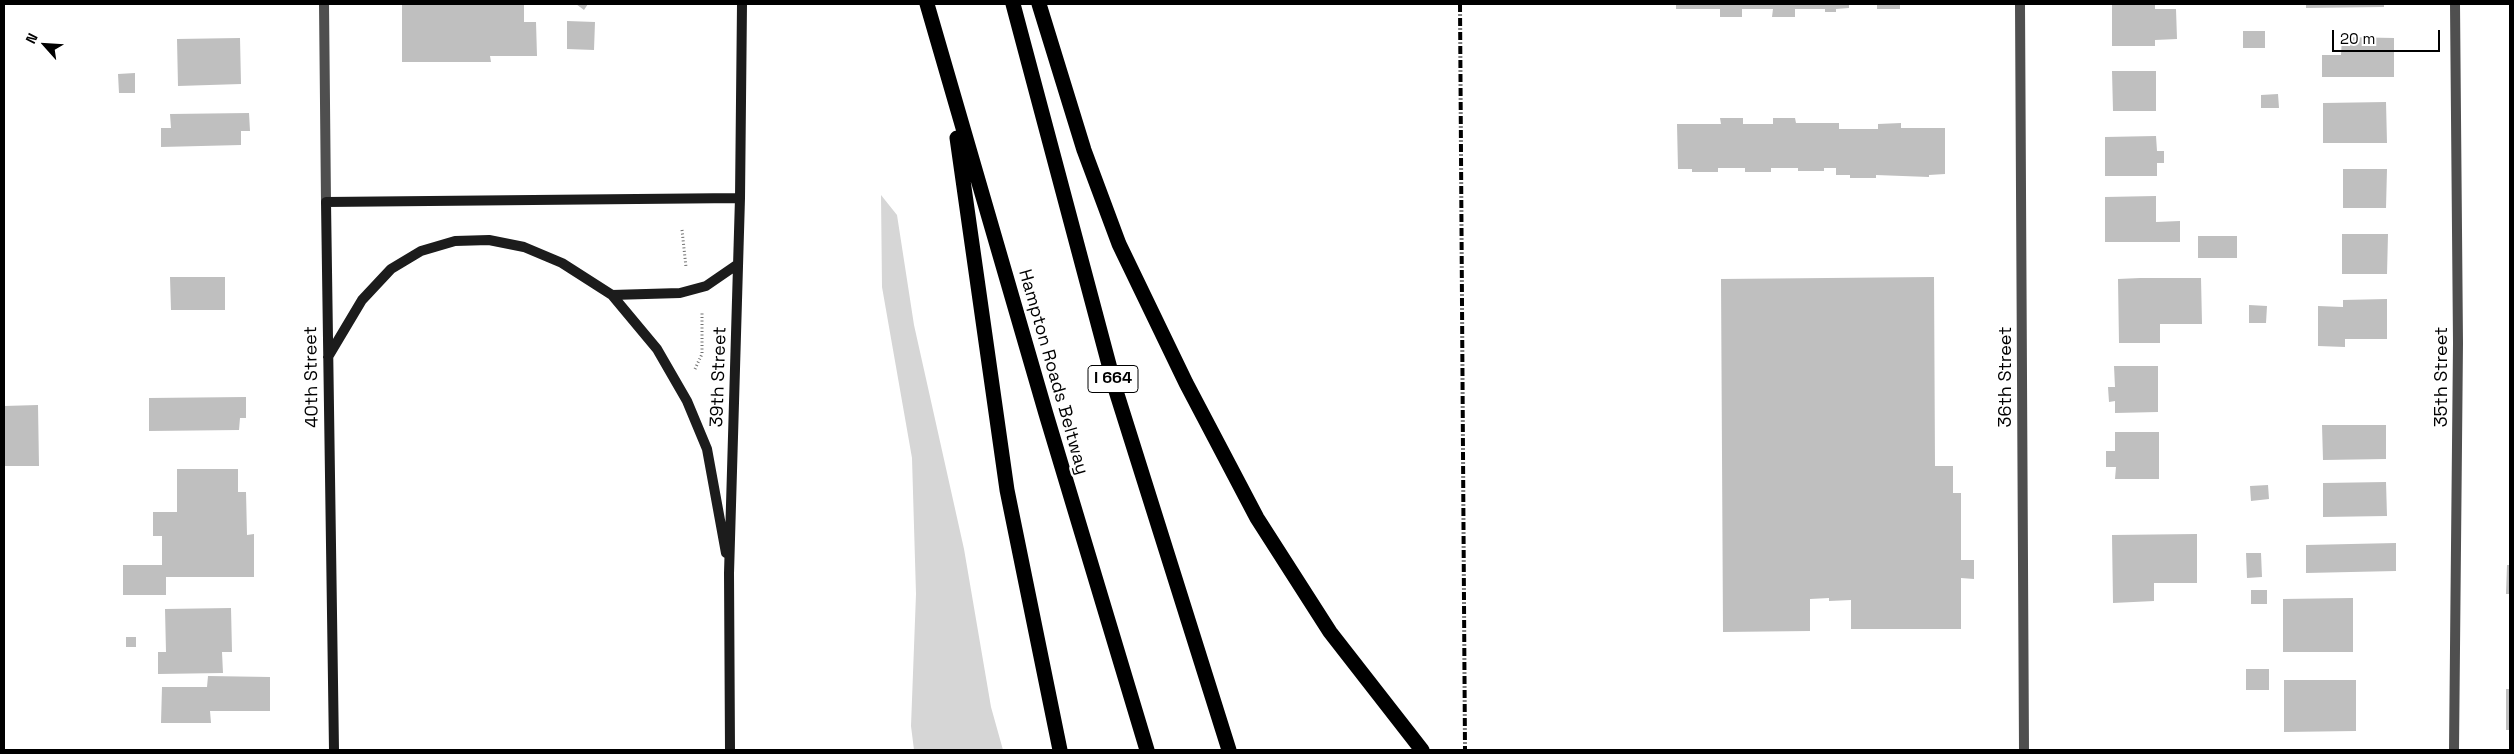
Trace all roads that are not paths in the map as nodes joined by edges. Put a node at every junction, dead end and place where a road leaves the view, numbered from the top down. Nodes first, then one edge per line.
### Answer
1 (324, 4) edge
2 (742, 4) edge
3 (927, 4) edge
4 (1013, 4) edge
5 (1039, 4) edge
6 (2020, 4) edge
7 (2455, 4) edge
8 (949, 84) junction
9 (740, 198) junction
10 (326, 202) junction
11 (738, 264) junction
12 (612, 295) junction
13 (328, 358) junction
14 (729, 573) junction
15 (334, 750) edge
16 (730, 750) edge
17 (1060, 750) edge
18 (1147, 750) edge
19 (1229, 750) edge
20 (1422, 750) edge
21 (2024, 750) edge
22 (2454, 750) edge

1 - 10 street, 40th Street
2 - 9 main road, 39th Street
3 - 8 highway, Hampton Roads Beltway
4 - 19 highway, I 664
5 - 20 highway
6 - 21 street, 36th Street
7 - 22 street, 35th Street
8 - 17 highway
8 - 18 highway, Hampton Roads Beltway
9 - 10 main road
9 - 11 main road, 39th Street
10 - 13 main road, 40th Street
11 - 12 main road
11 - 14 main road, 39th Street
12 - 13 main road
12 - 14 main road
13 - 15 main road, 40th Street
14 - 16 main road, 39th Street

